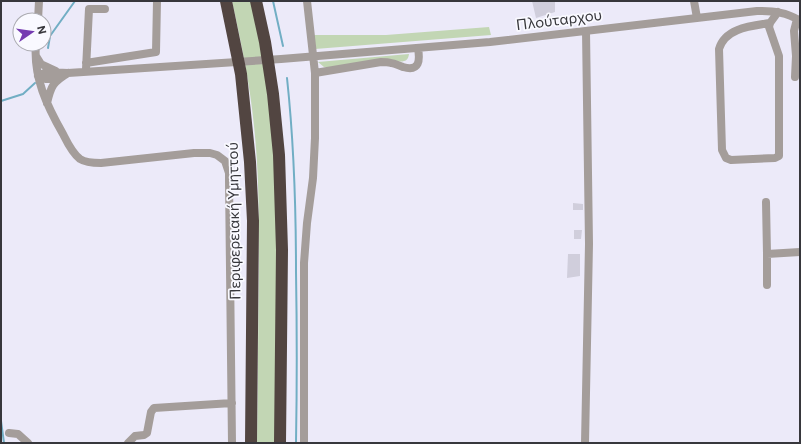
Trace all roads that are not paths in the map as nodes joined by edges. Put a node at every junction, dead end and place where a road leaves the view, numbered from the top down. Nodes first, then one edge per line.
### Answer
1 (39, 1) edge
2 (157, 1) edge
3 (226, 1) edge
4 (256, 1) edge
5 (307, 1) edge
6 (694, 1) edge
7 (105, 9) dead end
8 (38, 12) edge
9 (778, 12) junction
10 (697, 18) junction
11 (799, 20) edge
12 (770, 23) junction
13 (586, 31) junction
14 (418, 48) junction
15 (36, 52) edge
16 (36, 56) junction
17 (86, 67) junction
18 (315, 73) junction
19 (38, 76) junction
20 (57, 76) junction
21 (795, 77) dead end
22 (47, 104) junction
23 (766, 202) dead end
24 (800, 252) edge
25 (767, 254) junction
26 (768, 285) dead end
27 (232, 403) junction
28 (9, 433) dead end
29 (28, 443) edge
30 (128, 443) edge
31 (232, 443) edge
32 (251, 443) edge
33 (280, 443) edge
34 (304, 443) edge
35 (585, 443) edge

1 - 8 street
2 - 17 street
3 - 32 highway, Περιφερειακή Υμηττού
4 - 33 highway
5 - 18 street
6 - 10 street
7 - 17 street
9 - 10 street, Πλούταρχου
9 - 11 street, Πλούταρχου
9 - 12 street
10 - 13 street, Πλούταρχου
11 - 21 street
12 - 12 street
13 - 14 street, Πλούταρχου
13 - 35 street
14 - 17 street, Πλούταρχου
14 - 18 street
15 - 16 street
16 - 19 street
16 - 20 street
17 - 20 street
18 - 34 street
19 - 20 street
19 - 22 street
20 - 22 street
22 - 27 street
23 - 25 street
24 - 25 street
25 - 26 street
27 - 30 street
27 - 31 street
28 - 29 street

